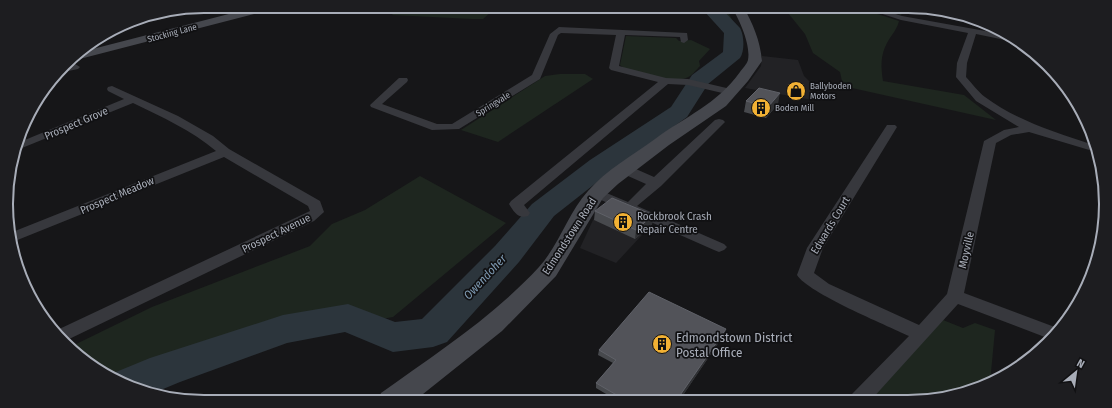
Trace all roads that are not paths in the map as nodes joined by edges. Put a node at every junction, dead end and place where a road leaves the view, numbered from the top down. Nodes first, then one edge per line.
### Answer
1 (248, 13) edge
2 (740, 13) edge
3 (885, 13) edge
4 (973, 32) junction
5 (621, 34) junction
6 (998, 36) edge
7 (684, 40) dead end
8 (76, 62) edge
9 (403, 80) dead end
10 (666, 81) junction
11 (112, 90) dead end
12 (731, 92) junction
13 (134, 99) junction
14 (720, 122) dead end
15 (891, 127) dead end
16 (1030, 128) junction
17 (22, 145) edge
18 (1090, 148) edge
19 (225, 152) junction
20 (624, 169) junction
21 (656, 183) junction
22 (597, 193) junction
23 (635, 202) dead end
24 (523, 213) dead end
25 (16, 236) edge
26 (719, 247) dead end
27 (955, 296) junction
28 (1050, 332) edge
29 (64, 334) edge
30 (922, 334) junction
31 (400, 395) edge
32 (864, 395) edge

1 - 8 main road, Stocking Lane
2 - 12 main road, Edmondstown Road
3 - 4 street
4 - 6 street
4 - 16 street, Moyville
5 - 7 street, Springvale
5 - 9 street, Springvale
5 - 10 street
10 - 12 street
10 - 24 street
11 - 13 street, Prospect Avenue
12 - 20 main road, Edmondstown Road
13 - 17 street, Prospect Grove
13 - 19 street, Prospect Avenue
14 - 21 street
15 - 30 street, Edwards Court
16 - 18 street, Moyville
16 - 27 street, Moyville
19 - 25 street, Prospect Meadow
19 - 29 street, Prospect Avenue
20 - 21 street
20 - 22 main road, Edmondstown Road
21 - 23 street
22 - 26 street
22 - 31 main road, Edmondstown Road
27 - 28 street
27 - 30 street
30 - 32 street

